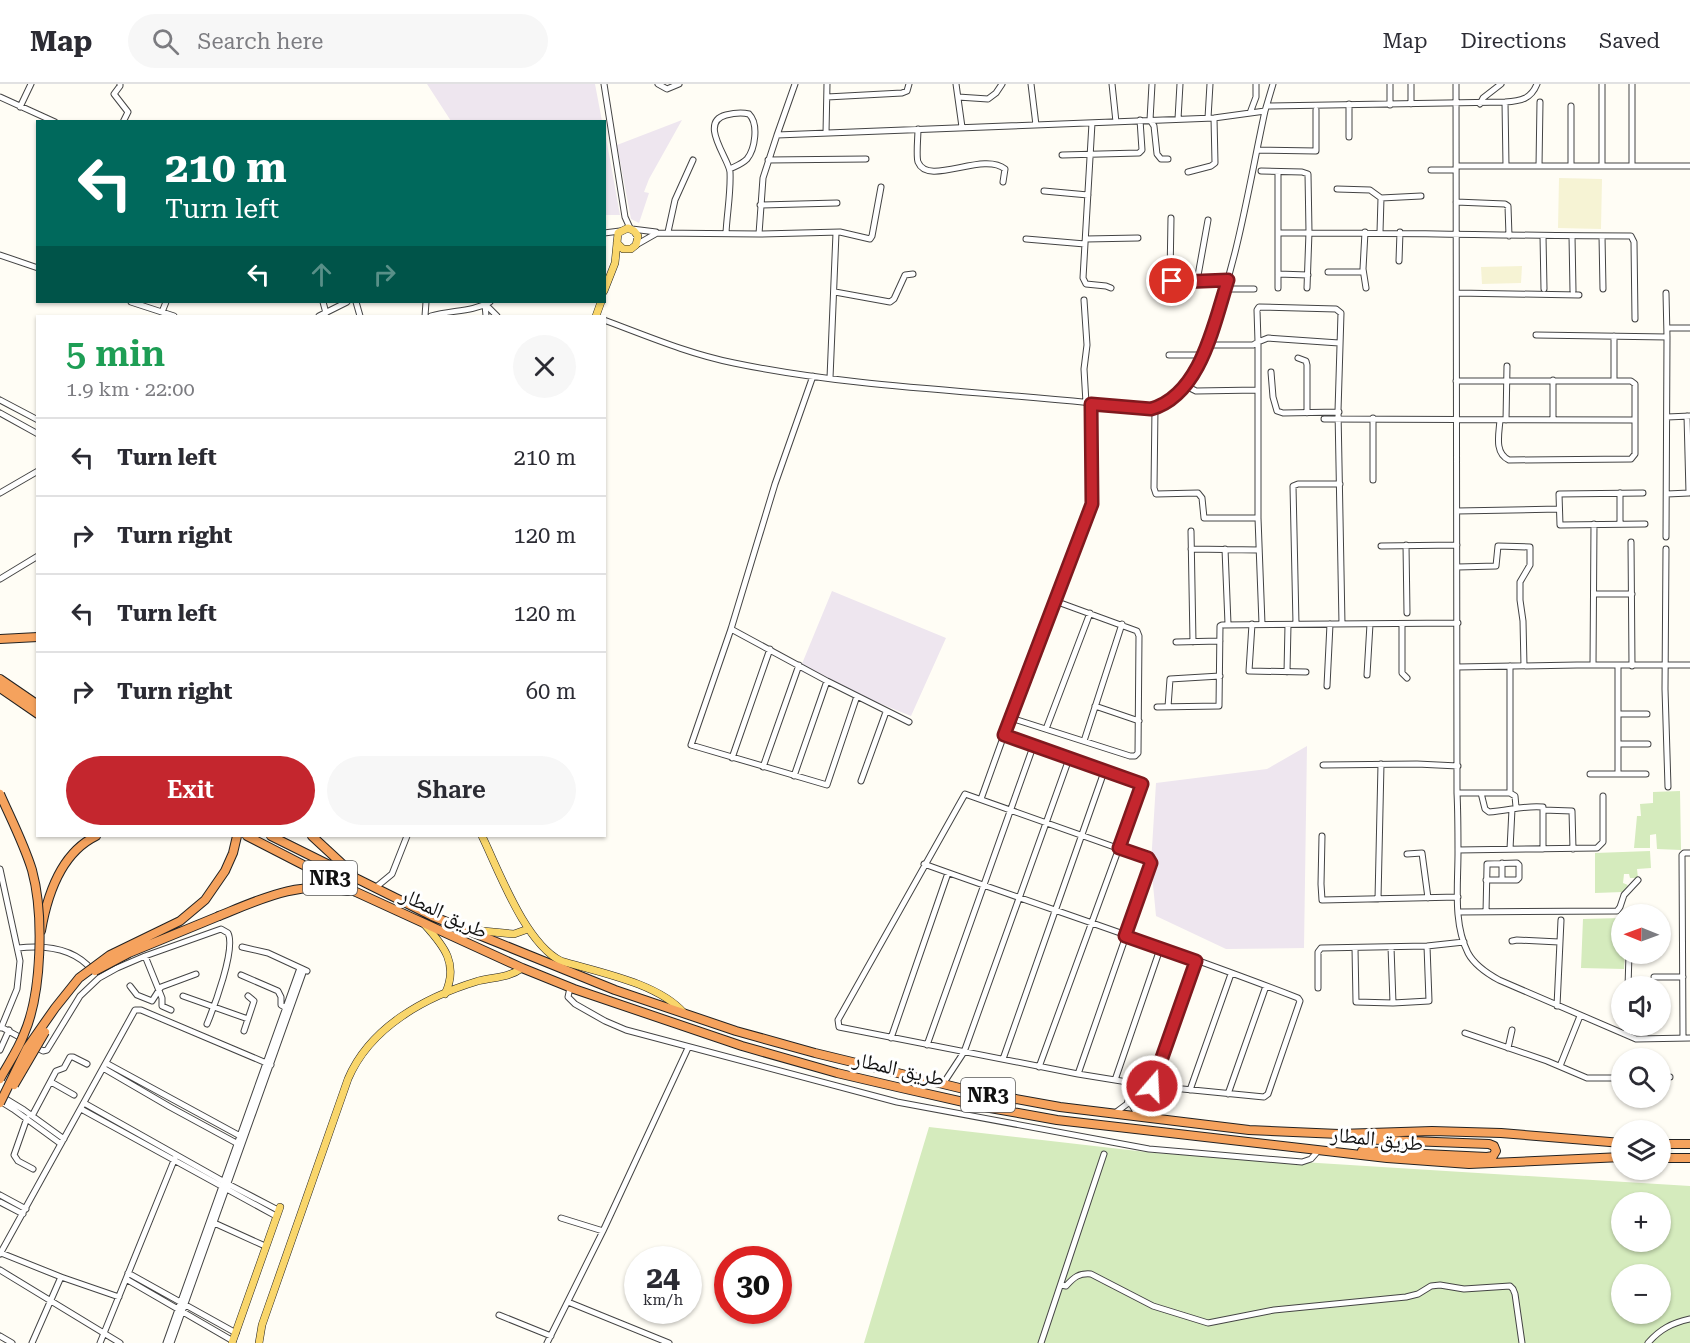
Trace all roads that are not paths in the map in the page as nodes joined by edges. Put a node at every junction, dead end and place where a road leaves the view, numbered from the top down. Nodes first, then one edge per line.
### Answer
1 (31, 84) edge
2 (120, 84) edge
3 (604, 84) edge
4 (657, 84) edge
5 (679, 84) edge
6 (795, 84) edge
7 (827, 84) edge
8 (909, 84) edge
9 (956, 84) edge
10 (1002, 84) edge
11 (1031, 84) edge
12 (1112, 84) edge
13 (1152, 84) edge
14 (1180, 84) edge
15 (1210, 84) edge
16 (1256, 84) edge
17 (1273, 84) edge
18 (1390, 84) edge
19 (1411, 84) edge
20 (1456, 84) edge
21 (1501, 84) edge
22 (1538, 84) edge
23 (1602, 84) edge
24 (1632, 84) edge
25 (0, 97) edge
26 (827, 97) junction
27 (958, 97) junction
28 (1505, 102) junction
29 (1540, 102) dead end
30 (1349, 104) junction
31 (1411, 104) junction
32 (1456, 104) junction
33 (1480, 104) junction
34 (1390, 105) junction
35 (1572, 106) dead end
36 (20, 107) junction
37 (1266, 109) junction
38 (1316, 110) dead end
39 (1250, 113) junction
40 (1211, 118) junction
41 (1178, 119) junction
42 (50, 120) edge
43 (124, 120) edge
44 (1140, 120) junction
45 (1150, 120) junction
46 (1116, 122) junction
47 (1092, 123) junction
48 (1036, 125) junction
49 (962, 127) junction
50 (918, 129) junction
51 (826, 133) junction
52 (777, 135) junction
53 (1349, 137) dead end
54 (1258, 150) junction
55 (1062, 155) dead end
56 (1090, 156) junction
57 (693, 159) dead end
58 (866, 159) dead end
59 (1168, 159) dead end
60 (768, 160) junction
61 (1506, 166) junction
62 (1539, 166) junction
63 (1571, 166) junction
64 (1602, 166) junction
65 (1632, 166) junction
66 (1690, 166) edge
67 (1456, 168) junction
68 (730, 169) junction
69 (1431, 170) dead end
70 (1262, 171) dead end
71 (1188, 172) dead end
72 (1278, 172) junction
73 (1003, 182) dead end
74 (882, 187) dead end
75 (1337, 189) dead end
76 (1044, 191) dead end
77 (1088, 195) junction
78 (1421, 196) dead end
79 (1381, 198) junction
80 (1456, 202) junction
81 (837, 203) dead end
82 (760, 205) junction
83 (1172, 218) dead end
84 (1208, 220) dead end
85 (626, 229) junction
86 (668, 232) junction
87 (1309, 232) junction
88 (1365, 232) junction
89 (1380, 232) junction
90 (1400, 232) junction
91 (657, 233) junction
92 (726, 233) junction
93 (836, 233) junction
94 (1279, 233) junction
95 (1455, 233) junction
96 (606, 234) edge
97 (759, 234) junction
98 (606, 235) edge
99 (1509, 236) junction
100 (1543, 236) junction
101 (1572, 236) junction
102 (1602, 236) junction
103 (1138, 238) dead end
104 (1026, 239) dead end
105 (617, 242) junction
106 (1086, 242) junction
107 (634, 247) junction
108 (0, 255) edge
109 (1399, 261) dead end
110 (615, 264) junction
111 (36, 267) edge
112 (1328, 272) dead end
113 (1364, 272) junction
114 (913, 274) dead end
115 (1278, 274) junction
116 (1308, 275) junction
117 (1228, 280) junction
118 (606, 281) edge
119 (1197, 281) junction
120 (1111, 288) dead end
121 (1278, 288) dead end
122 (1307, 288) dead end
123 (1366, 288) dead end
124 (1226, 289) junction
125 (1254, 289) dead end
126 (1544, 289) dead end
127 (1603, 289) dead end
128 (1573, 291) dead end
129 (835, 292) junction
130 (1666, 292) dead end
131 (1457, 293) junction
132 (1579, 295) dead end
133 (1084, 300) dead end
134 (134, 303) edge
135 (166, 303) edge
136 (323, 303) edge
137 (345, 303) edge
138 (454, 303) dead end
139 (487, 303) edge
140 (454, 310) junction
141 (162, 312) junction
142 (326, 313) junction
143 (171, 315) edge
144 (321, 315) edge
145 (435, 315) edge
146 (496, 315) edge
147 (1635, 319) dead end
148 (606, 321) edge
149 (1667, 328) junction
150 (1690, 328) edge
151 (1536, 335) dead end
152 (1614, 336) junction
153 (1667, 337) junction
154 (1257, 342) junction
155 (1339, 343) junction
156 (1206, 345) junction
157 (1169, 355) dead end
158 (1202, 355) junction
159 (1298, 358) dead end
160 (1507, 366) dead end
161 (1271, 372) dead end
162 (813, 376) junction
163 (830, 378) junction
164 (1506, 380) junction
165 (1553, 380) junction
166 (1456, 381) junction
167 (1614, 381) junction
168 (1186, 386) junction
169 (1258, 390) junction
170 (0, 400) edge
171 (1088, 403) junction
172 (1155, 408) junction
173 (0, 413) edge
174 (1307, 413) junction
175 (1339, 415) junction
176 (1689, 416) edge
177 (1667, 417) junction
178 (1324, 418) dead end
179 (1373, 418) junction
180 (1456, 418) junction
181 (36, 419) edge
182 (1553, 419) junction
183 (1503, 420) junction
184 (1634, 420) junction
185 (36, 433) edge
186 (36, 472) edge
187 (1373, 480) dead end
188 (1340, 484) junction
189 (1, 491) edge
190 (1620, 493) junction
191 (1643, 493) dead end
192 (1667, 494) junction
193 (1689, 494) edge
194 (1559, 509) junction
195 (1457, 511) junction
196 (1258, 518) junction
197 (1594, 524) junction
198 (1620, 524) junction
199 (1645, 524) dead end
200 (1191, 531) dead end
201 (1666, 537) dead end
202 (1631, 542) dead end
203 (1406, 545) junction
204 (1457, 545) junction
205 (1381, 546) dead end
206 (1191, 549) junction
207 (1225, 549) junction
208 (1666, 549) dead end
209 (1259, 550) junction
210 (36, 557) edge
211 (1458, 567) junction
212 (0, 579) edge
213 (1595, 594) junction
214 (1632, 594) junction
215 (1055, 601) junction
216 (1090, 613) junction
217 (1407, 614) dead end
218 (1122, 624) junction
219 (1228, 624) junction
220 (1252, 624) junction
221 (1262, 624) junction
222 (1296, 624) junction
223 (1330, 624) junction
224 (1342, 624) junction
225 (1370, 624) junction
226 (1402, 624) junction
227 (1458, 624) junction
228 (1288, 625) junction
229 (731, 629) junction
230 (36, 637) edge
231 (0, 639) edge
232 (1220, 641) junction
233 (1176, 642) dead end
234 (1192, 642) junction
235 (770, 649) junction
236 (1593, 665) junction
237 (1667, 665) junction
238 (1690, 665) edge
239 (799, 666) junction
240 (1510, 666) junction
241 (1524, 666) junction
242 (1618, 666) junction
243 (1632, 666) junction
244 (1458, 667) junction
245 (1287, 672) junction
246 (1306, 672) dead end
247 (1367, 675) dead end
248 (1220, 676) junction
249 (1407, 678) dead end
250 (0, 679) edge
251 (828, 681) junction
252 (1327, 686) dead end
253 (0, 688) edge
254 (857, 696) junction
255 (36, 704) edge
256 (1095, 706) junction
257 (1168, 706) junction
258 (1157, 707) dead end
259 (886, 712) junction
260 (36, 713) edge
261 (1619, 714) junction
262 (1647, 714) dead end
263 (1011, 718) junction
264 (1139, 721) junction
265 (909, 722) dead end
266 (1046, 729) junction
267 (1004, 735) junction
268 (1084, 741) junction
269 (1034, 744) junction
270 (1619, 744) junction
271 (1648, 744) dead end
272 (1070, 756) junction
273 (732, 758) junction
274 (1381, 764) junction
275 (1323, 765) dead end
276 (1458, 766) junction
277 (763, 768) junction
278 (1105, 769) junction
279 (1590, 774) dead end
280 (1618, 774) junction
281 (1646, 774) dead end
282 (794, 776) junction
283 (861, 781) dead end
284 (1668, 788) dead end
285 (1457, 793) junction
286 (1481, 793) junction
287 (1510, 793) junction
288 (0, 794) edge
289 (1603, 796) dead end
290 (981, 799) junction
291 (1514, 808) junction
292 (1011, 810) junction
293 (1543, 810) junction
294 (1046, 822) junction
295 (1082, 834) junction
296 (1323, 836) dead end
297 (95, 837) edge
298 (237, 837) edge
299 (249, 837) edge
300 (273, 837) edge
301 (313, 837) edge
302 (407, 837) edge
303 (482, 837) edge
304 (1119, 848) junction
305 (1510, 849) junction
306 (1543, 849) junction
307 (1573, 849) junction
308 (1458, 850) junction
309 (1690, 853) edge
310 (1407, 854) dead end
311 (1502, 863) junction
312 (924, 864) junction
313 (0, 869) edge
314 (948, 873) junction
315 (360, 880) junction
316 (1486, 880) junction
317 (1502, 880) junction
318 (1638, 880) dead end
319 (984, 886) junction
320 (375, 888) junction
321 (356, 892) junction
322 (1458, 897) junction
323 (1019, 898) junction
324 (1428, 898) junction
325 (1378, 899) junction
326 (1055, 911) junction
327 (1458, 912) junction
328 (1486, 912) junction
329 (1561, 920) dead end
330 (423, 923) junction
331 (1091, 924) junction
332 (528, 929) junction
333 (466, 930) junction
334 (1125, 936) junction
335 (40, 937) junction
336 (1512, 941) dead end
337 (1464, 942) junction
338 (1559, 942) junction
339 (1427, 946) junction
340 (242, 947) dead end
341 (1391, 947) junction
342 (18, 948) junction
343 (1354, 948) junction
344 (1160, 949) junction
345 (145, 956) junction
346 (1196, 961) junction
347 (522, 968) junction
348 (196, 974) dead end
349 (1231, 974) junction
350 (241, 975) dead end
351 (1671, 977) edge
352 (1683, 977) junction
353 (99, 978) junction
354 (130, 986) dead end
355 (1266, 986) junction
356 (570, 988) junction
357 (1318, 988) dead end
358 (158, 991) junction
359 (445, 994) junction
360 (183, 996) dead end
361 (248, 996) dead end
362 (1393, 1003) junction
363 (1557, 1006) junction
364 (214, 1007) junction
365 (288, 1008) junction
366 (171, 1010) dead end
367 (0, 1012) edge
368 (686, 1014) junction
369 (7, 1016) junction
370 (1580, 1016) junction
371 (248, 1019) junction
372 (207, 1024) dead end
373 (1, 1028) edge
374 (1611, 1029) edge
375 (9, 1030) junction
376 (1512, 1030) dead end
377 (244, 1031) dead end
378 (1465, 1033) dead end
379 (1630, 1036) edge
380 (891, 1038) junction
381 (1683, 1038) junction
382 (1690, 1038) edge
383 (927, 1045) junction
384 (688, 1048) junction
385 (1508, 1048) junction
386 (0, 1050) edge
387 (964, 1052) junction
388 (1003, 1059) junction
389 (87, 1064) dead end
390 (268, 1064) junction
391 (105, 1066) junction
392 (1560, 1066) junction
393 (1039, 1067) junction
394 (1078, 1074) junction
395 (1611, 1078) edge
396 (0, 1079) edge
397 (1115, 1080) junction
398 (51, 1082) junction
399 (1126, 1082) junction
400 (1134, 1083) junction
401 (942, 1084) junction
402 (1144, 1084) junction
403 (1152, 1086) junction
404 (1190, 1090) junction
405 (1131, 1093) junction
406 (1228, 1094) junction
407 (74, 1095) dead end
408 (0, 1096) edge
409 (0, 1103) edge
410 (82, 1106) junction
411 (1114, 1114) junction
412 (29, 1117) junction
413 (1139, 1117) junction
414 (1265, 1132) junction
415 (242, 1137) junction
416 (62, 1142) junction
417 (1611, 1142) edge
418 (1671, 1144) edge
419 (1690, 1144) edge
420 (239, 1145) junction
421 (1287, 1146) junction
422 (1318, 1151) junction
423 (1104, 1154) dead end
424 (175, 1158) junction
425 (1611, 1158) edge
426 (1671, 1158) edge
427 (1690, 1158) edge
428 (33, 1169) dead end
429 (225, 1186) junction
430 (0, 1195) edge
431 (0, 1202) edge
432 (278, 1211) joint
433 (25, 1212) junction
434 (561, 1218) dead end
435 (211, 1222) junction
436 (603, 1231) junction
437 (265, 1246) junction
438 (1, 1250) edge
439 (0, 1270) edge
440 (128, 1273) junction
441 (61, 1277) junction
442 (126, 1280) junction
443 (1061, 1285) junction
444 (119, 1297) junction
445 (51, 1301) junction
446 (568, 1302) junction
447 (181, 1308) junction
448 (498, 1315) dead end
449 (1690, 1318) edge
450 (104, 1333) junction
451 (0, 1336) edge
452 (551, 1336) junction
453 (233, 1339) edge
454 (12, 1343) edge
455 (32, 1343) edge
456 (100, 1343) edge
457 (120, 1343) edge
458 (166, 1343) edge
459 (171, 1343) edge
460 (259, 1343) edge
461 (547, 1343) edge
462 (669, 1343) edge
463 (1041, 1343) edge
464 (1522, 1343) edge
465 (1648, 1343) edge

1 - 36 street
2 - 43 street
3 - 85 street
4 - 5 street
6 - 52 street
7 - 26 street
8 - 26 street
9 - 27 street
10 - 27 street
11 - 48 street
12 - 46 street
13 - 45 street
14 - 41 street
15 - 40 street
16 - 39 street
17 - 37 street
18 - 34 street
19 - 31 street
20 - 32 street
21 - 33 street
22 - 28 street
23 - 64 street
24 - 65 street
25 - 36 street
26 - 51 street
27 - 49 street
28 - 33 street
28 - 61 street
29 - 62 street
30 - 34 street
30 - 37 street
30 - 53 street
31 - 32 street
31 - 34 street
32 - 33 street
32 - 67 street
35 - 63 street
36 - 42 street
37 - 39 street
37 - 54 street
38 - 54 street
39 - 40 street
40 - 41 street
40 - 71 street
41 - 45 street
44 - 45 street
44 - 46 street
44 - 56 street
45 - 59 street
46 - 47 street
47 - 48 street
47 - 56 street
48 - 49 street
49 - 50 street
50 - 51 street
50 - 73 street
51 - 52 street
52 - 60 street
54 - 117 street
55 - 56 street
56 - 77 street
57 - 86 street
58 - 60 street
60 - 82 street
61 - 62 street
61 - 67 street
62 - 63 street
63 - 64 street
64 - 65 street
65 - 66 street
67 - 69 street
67 - 80 street
68 - 68 street
68 - 92 street
70 - 72 street
72 - 87 street
72 - 94 street
74 - 93 street
75 - 79 street
76 - 77 street
77 - 106 street
78 - 79 street
79 - 89 street
80 - 95 street
80 - 99 street
81 - 82 street
82 - 97 street
83 - 119 street
84 - 119 street
85 - 91 street
85 - 96 street
85 - 105 main road
85 - 107 main road
86 - 91 street
86 - 92 street
87 - 88 street
87 - 94 street
87 - 116 street
88 - 89 street
88 - 113 street
89 - 90 street
90 - 95 street
90 - 109 street
91 - 107 street
92 - 97 street
93 - 97 street
93 - 129 street
94 - 115 street
95 - 99 street
95 - 131 street
98 - 105 street
99 - 100 street
100 - 101 street
100 - 126 street
101 - 102 street
101 - 128 street
102 - 127 street
102 - 147 street
103 - 106 street
104 - 106 street
105 - 107 main road
105 - 110 main road
106 - 120 street
107 - 110 main road
108 - 111 street
110 - 118 main road
112 - 113 street
113 - 123 street
114 - 129 street
115 - 116 street
115 - 121 street
116 - 122 street
117 - 119 street
117 - 124 street
124 - 125 street
124 - 156 street
129 - 163 street
130 - 149 street
131 - 132 street
131 - 166 street
133 - 171 street
134 - 141 street
135 - 141 street
136 - 142 street
137 - 142 street
138 - 140 street
139 - 140 street
139 - 146 street
140 - 145 street
141 - 143 street
142 - 144 street
148 - 162 street
149 - 150 street
149 - 153 street
151 - 152 street
152 - 153 street
152 - 167 street
153 - 177 street
154 - 155 street
154 - 155 street
154 - 156 street
154 - 169 street
155 - 175 street
156 - 158 street
157 - 158 street
158 - 168 street
159 - 174 street
160 - 164 street
161 - 174 street
162 - 163 street
162 - 229 street
163 - 171 street
164 - 165 street
164 - 166 street
164 - 183 street
165 - 167 street
165 - 182 street
166 - 180 street
167 - 184 street
168 - 169 street
168 - 172 street
169 - 196 street
170 - 181 street
171 - 172 street
171 - 215 street
172 - 196 street
173 - 185 street
174 - 175 street
175 - 178 street
175 - 179 street
175 - 188 street
176 - 177 street
176 - 193 street
177 - 192 street
179 - 180 street
179 - 187 street
180 - 183 street
180 - 195 street
182 - 183 street
182 - 184 street
183 - 184 street
186 - 189 street
188 - 222 street
188 - 224 street
190 - 191 street
190 - 194 street
190 - 198 street
192 - 193 street
192 - 201 street
194 - 195 street
194 - 197 street
195 - 204 street
196 - 209 street
197 - 198 street
197 - 213 street
198 - 199 street
200 - 206 street
202 - 214 street
203 - 204 street
203 - 205 street
203 - 217 street
204 - 211 street
206 - 207 street
206 - 234 street
207 - 209 street
207 - 219 street
208 - 237 street
209 - 221 street
210 - 212 street
211 - 227 street
211 - 241 street
213 - 214 street
213 - 236 street
214 - 243 street
215 - 216 street
215 - 263 street
216 - 218 street
216 - 266 street
218 - 256 street
218 - 264 street
219 - 220 street
219 - 232 street
220 - 221 street
220 - 245 street
221 - 228 street
222 - 223 street
222 - 228 street
223 - 224 street
223 - 252 street
224 - 225 street
225 - 226 street
225 - 247 street
226 - 227 street
226 - 249 street
227 - 244 street
228 - 245 street
229 - 235 street
229 - 273 street
230 - 231 highway
232 - 234 street
232 - 248 street
233 - 234 street
235 - 239 street
235 - 273 street
236 - 241 street
236 - 242 street
237 - 238 street
237 - 243 street
237 - 284 street
239 - 251 street
239 - 277 street
240 - 241 street
240 - 244 street
240 - 287 street
242 - 243 street
242 - 261 street
244 - 276 street
245 - 246 street
248 - 257 street
248 - 257 street
250 - 255 highway
251 - 254 street
251 - 282 street
253 - 260 highway
254 - 259 street
254 - 282 street
256 - 264 street
256 - 268 street
257 - 258 street
259 - 265 street
259 - 283 street
261 - 262 street
261 - 270 street
263 - 266 street
263 - 267 street
264 - 268 street
266 - 268 street
267 - 269 street
267 - 290 street
269 - 272 street
269 - 292 street
270 - 271 street
270 - 280 street
272 - 278 street
272 - 294 street
273 - 277 street
274 - 275 street
274 - 276 street
274 - 325 street
276 - 285 street
277 - 282 street
278 - 295 street
278 - 304 street
279 - 280 street
280 - 281 street
285 - 286 street
285 - 308 street
286 - 287 street
286 - 291 street
287 - 291 street
288 - 335 highway, bridge
289 - 307 street
290 - 292 street
290 - 312 street
291 - 293 street
291 - 305 street
292 - 294 street
292 - 319 street
293 - 306 street
293 - 307 street
294 - 295 street
294 - 323 street
295 - 304 street
295 - 326 street
296 - 325 street
297 - 335 highway, bridge
298 - 409 highway, bridge
299 - 321 highway, طريق المطار / NR3
300 - 315 highway, طريق المطار / NR3
301 - 315 highway
302 - 320 street
303 - 332 main road
304 - 331 street
304 - 334 street
305 - 306 street
305 - 308 street
306 - 307 street
308 - 322 street
309 - 352 street
310 - 324 street
311 - 316 street
311 - 317 street
311 - 317 street
312 - 314 street
312 - 380 street
313 - 342 street
314 - 319 street
314 - 380 street
315 - 320 highway, طريق المطار / NR3
316 - 317 street
316 - 328 street
318 - 328 street
319 - 323 street
319 - 383 street
320 - 333 highway, طريق المطار / NR3
321 - 330 highway, طريق المطار / NR3
321 - 409 highway, bridge
322 - 324 street
322 - 327 street
323 - 326 street
323 - 387 street
324 - 325 street
326 - 331 street
326 - 388 street
327 - 328 street
327 - 337 street
329 - 338 street
330 - 347 highway, طريق المطار / NR3
330 - 359 main road
331 - 334 street
331 - 393 street
332 - 333 main road
332 - 368 main road
333 - 368 highway, طريق المطار / NR3
334 - 344 street
334 - 394 street
335 - 396 highway, bridge
336 - 338 street
337 - 339 street
337 - 363 street
338 - 363 street
339 - 341 street
339 - 362 street
340 - 365 street
341 - 343 street
341 - 362 street
342 - 353 street
342 - 369 street
343 - 357 street
343 - 362 street
344 - 346 street
344 - 397 street
345 - 353 street
345 - 358 street
345 - 364 street
346 - 349 street
346 - 403 street
347 - 356 highway, طريق المطار / NR3
347 - 359 main road
348 - 358 street
349 - 355 street
349 - 404 street
350 - 365 street
351 - 352 street
352 - 381 street
353 - 375 street
354 - 358 street
355 - 406 street
355 - 406 street
356 - 384 street
356 - 421 highway, طريق المطار / NR3
358 - 366 street
359 - 460 main road
360 - 364 street
361 - 371 street
363 - 370 street
364 - 371 street
364 - 372 street
365 - 390 street
367 - 369 street
368 - 401 highway, طريق المطار / NR3
369 - 373 street
370 - 374 street
370 - 392 street
371 - 377 street
373 - 375 street
375 - 386 street
376 - 385 street
378 - 385 street
379 - 381 street
380 - 383 street
381 - 382 street
383 - 387 street
384 - 422 street
384 - 436 street
385 - 392 street
387 - 388 street
387 - 401 street
388 - 393 street
389 - 398 street
390 - 391 street
390 - 415 street
391 - 410 street
391 - 415 street
391 - 420 street
392 - 395 street
393 - 394 street
394 - 397 street
397 - 399 street
398 - 407 street
398 - 412 street
399 - 400 street
399 - 405 street
400 - 402 street
400 - 405 street
401 - 411 highway, طريق المطار / NR3
402 - 403 street
402 - 405 street
403 - 404 street
404 - 406 street
405 - 411 street
405 - 413 street
408 - 412 street
409 - 412 street
410 - 416 street
410 - 424 street
411 - 413 highway, طريق المطار / NR3
412 - 416 street
412 - 428 street
413 - 414 highway, طريق المطار / NR3
414 - 417 highway, طريق المطار / NR3
414 - 421 highway
415 - 420 street
416 - 433 street
418 - 419 highway
420 - 429 street
421 - 422 highway, طريق المطار / NR3
422 - 425 highway, طريق المطار / NR3
423 - 443 street
424 - 429 street
424 - 440 street
426 - 427 highway
429 - 432 street
429 - 435 street
430 - 433 street
431 - 433 street
432 - 437 main road
433 - 438 street
434 - 436 street
435 - 437 street
435 - 447 street
436 - 446 street
437 - 453 main road
438 - 441 street
439 - 445 street
440 - 442 street
440 - 447 street
441 - 444 street
441 - 445 street
442 - 444 street
442 - 447 street
443 - 463 street
443 - 464 street
444 - 450 street
445 - 450 street
445 - 455 street
446 - 452 street
446 - 462 street
447 - 453 street
447 - 458 street
447 - 459 street
448 - 452 street
449 - 465 street
450 - 456 street
450 - 457 street
451 - 454 street
452 - 461 street

